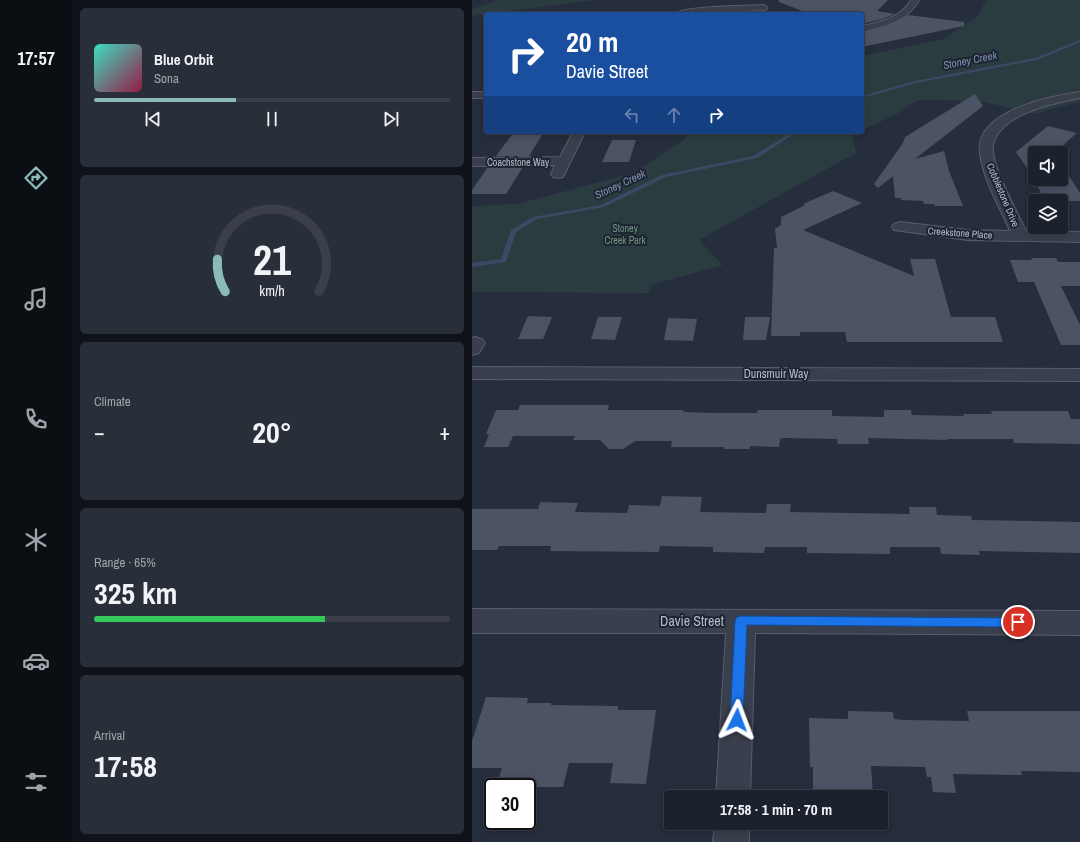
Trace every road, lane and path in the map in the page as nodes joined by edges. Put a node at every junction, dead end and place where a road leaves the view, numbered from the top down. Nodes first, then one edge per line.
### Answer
1 (915, 0) edge
2 (762, 4) edge
3 (693, 12) edge
4 (770, 12) edge
5 (864, 28) edge
6 (472, 95) edge
7 (484, 95) edge
8 (1080, 95) edge
9 (578, 134) edge
10 (564, 161) junction
11 (472, 162) edge
12 (558, 175) dead end
13 (900, 227) dead end
14 (1020, 236) junction
15 (1080, 237) edge
16 (472, 373) edge
17 (1080, 375) edge
18 (741, 621) junction
19 (472, 622) edge
20 (1080, 623) edge
21 (733, 790) edge
22 (732, 830) edge
23 (731, 842) edge

1 - 5 street
2 - 3 street
2 - 4 street
6 - 7 street
8 - 14 street, Cobblestone Drive
9 - 10 street
10 - 11 street, Coachstone Way
10 - 12 street
13 - 14 street, Creekstone Place
14 - 15 street, Creekstone Place
16 - 17 street, Dunsmuir Way
18 - 19 street, Davie Street
18 - 20 street, Davie Street
18 - 21 street
22 - 23 street

